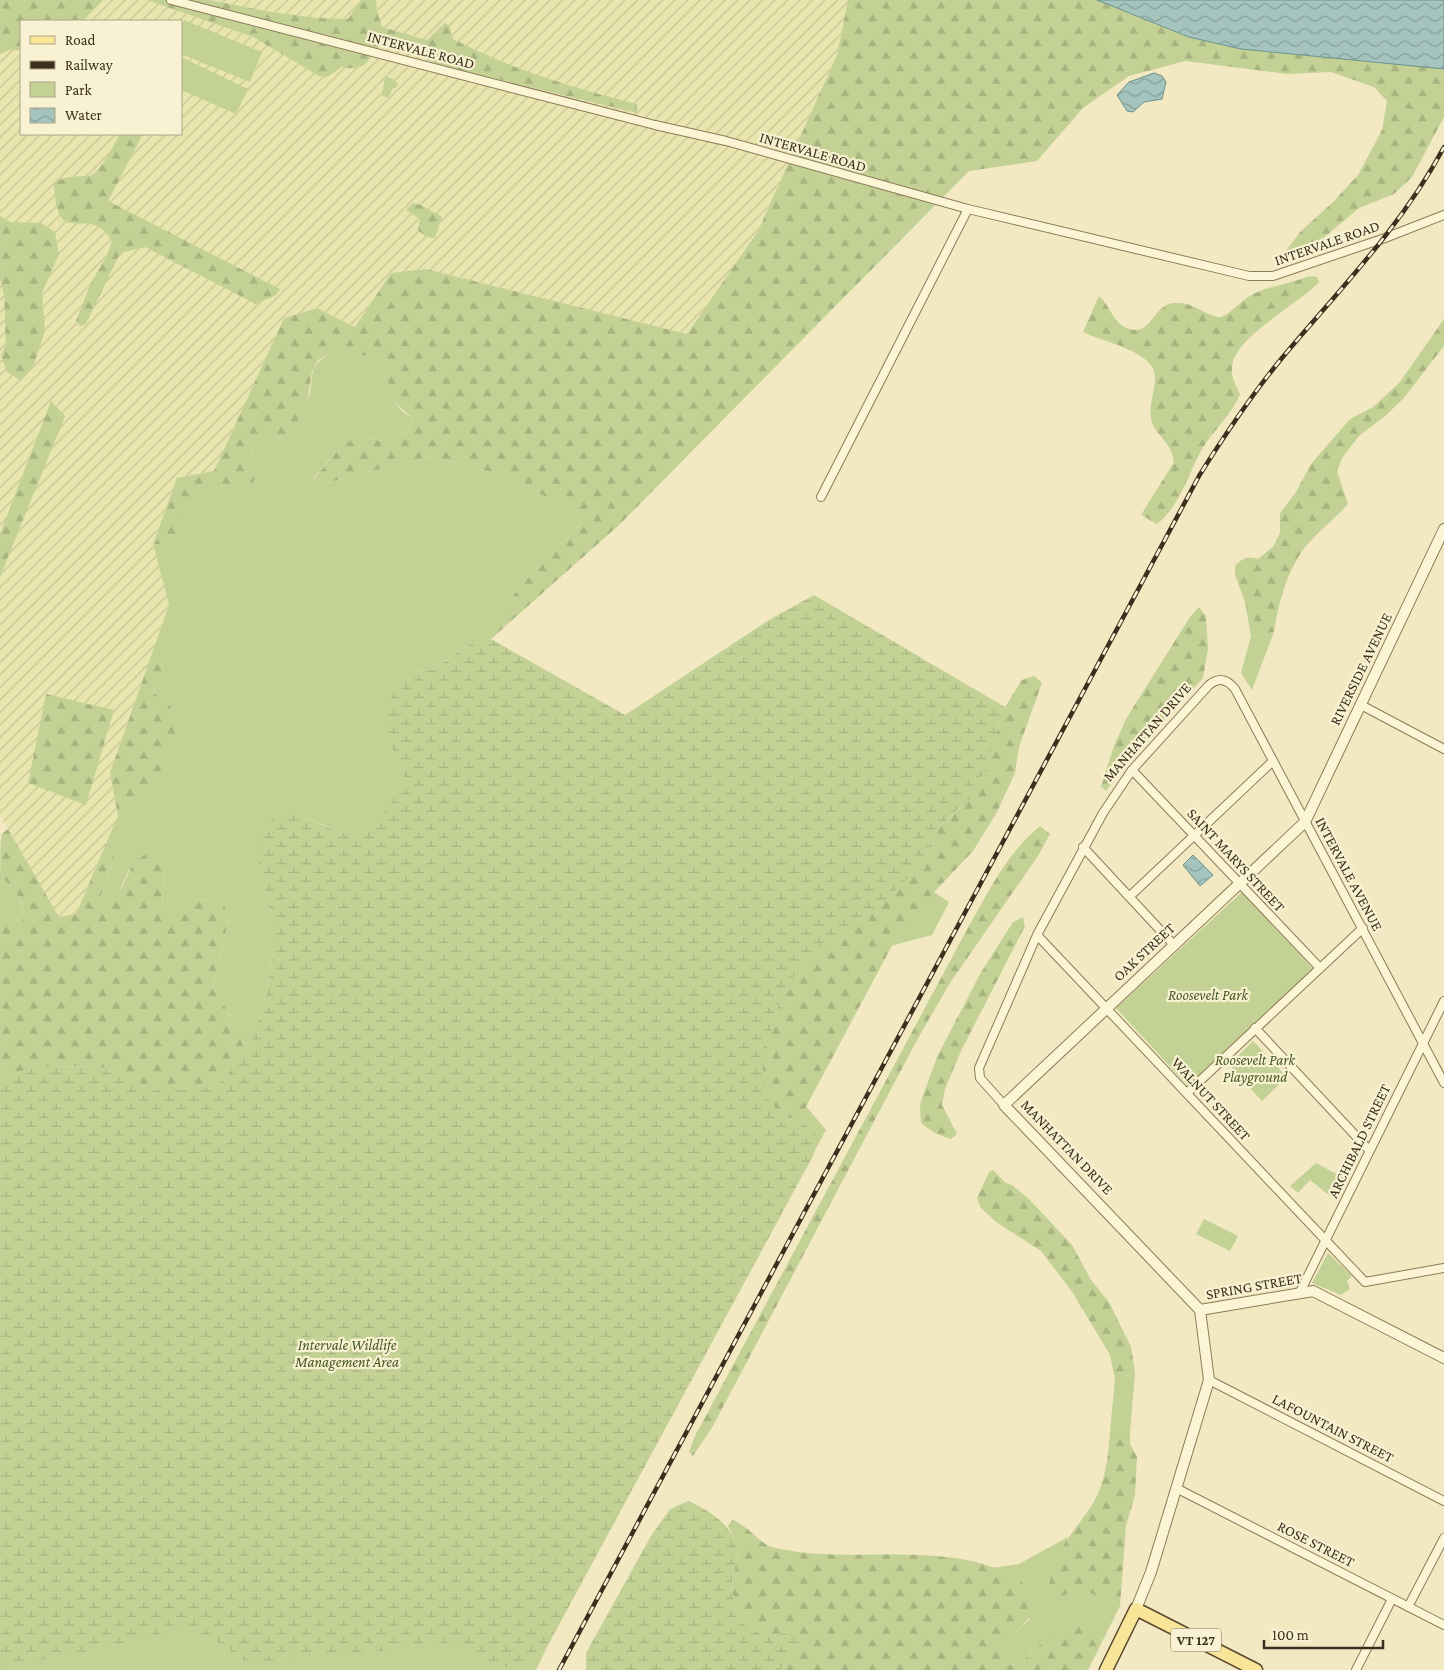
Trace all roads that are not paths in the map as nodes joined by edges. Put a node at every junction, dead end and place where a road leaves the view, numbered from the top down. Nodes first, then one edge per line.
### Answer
1 (171, 0) edge
2 (968, 209) junction
3 (1444, 214) edge
4 (820, 497) dead end
5 (1444, 529) edge
6 (1225, 680) joint
7 (1361, 705) junction
8 (1444, 749) edge
9 (1273, 761) junction
10 (1132, 770) junction
11 (1305, 822) junction
12 (1194, 835) junction
13 (1083, 847) junction
14 (1239, 883) junction
15 (1129, 897) junction
16 (1363, 928) junction
17 (1037, 934) junction
18 (1174, 944) junction
19 (1320, 968) junction
20 (1444, 1001) edge
21 (1106, 1008) junction
22 (1255, 1028) junction
23 (1423, 1044) junction
24 (1444, 1083) edge
25 (1187, 1093) junction
26 (1004, 1105) junction
27 (1369, 1150) junction
28 (1325, 1240) junction
29 (1444, 1268) edge
30 (1299, 1294) junction
31 (1200, 1310) junction
32 (1444, 1358) edge
33 (1209, 1380) junction
34 (1176, 1488) junction
35 (1444, 1501) edge
36 (1444, 1538) edge
37 (1392, 1599) junction
38 (1408, 1607) junction
39 (1136, 1609) junction
40 (1444, 1625) edge
41 (1106, 1670) edge
42 (1256, 1670) edge
43 (1356, 1670) edge

1 - 2 street, INTERVALE ROAD
2 - 3 street, INTERVALE ROAD
2 - 4 street
5 - 7 street, RIVERSIDE AVENUE
6 - 9 street, INTERVALE AVENUE
6 - 10 street, MANHATTAN DRIVE
7 - 8 street
7 - 11 street, RIVERSIDE AVENUE
9 - 11 street, INTERVALE AVENUE
9 - 12 street
10 - 12 street, SAINT MARYS STREET
10 - 13 street, MANHATTAN DRIVE
11 - 14 street, OAK STREET
11 - 16 street, INTERVALE AVENUE
12 - 14 street, SAINT MARYS STREET
12 - 15 street
13 - 15 street
13 - 17 street, MANHATTAN DRIVE
14 - 18 street, OAK STREET
14 - 19 street, SAINT MARYS STREET
15 - 18 street
16 - 19 street
16 - 23 street, INTERVALE AVENUE
17 - 21 street, WALNUT STREET
17 - 26 street, MANHATTAN DRIVE
18 - 21 street, OAK STREET
19 - 22 street
20 - 23 street, ARCHIBALD STREET
21 - 25 street, WALNUT STREET
21 - 26 street, OAK STREET
22 - 25 street
22 - 27 street
23 - 24 street, INTERVALE AVENUE
23 - 27 street, ARCHIBALD STREET
25 - 28 street, WALNUT STREET
26 - 31 street, MANHATTAN DRIVE
27 - 28 street, ARCHIBALD STREET
28 - 29 street, WALNUT STREET
28 - 30 street, ARCHIBALD STREET
30 - 31 street, SPRING STREET
30 - 32 street, SPRING STREET
31 - 33 street
33 - 34 street
33 - 35 street, LAFOUNTAIN STREET
34 - 37 street, ROSE STREET
34 - 39 street
36 - 38 street
37 - 38 street, ROSE STREET
37 - 43 street
38 - 40 street, ROSE STREET
39 - 41 main road
39 - 42 main road, VT 127

